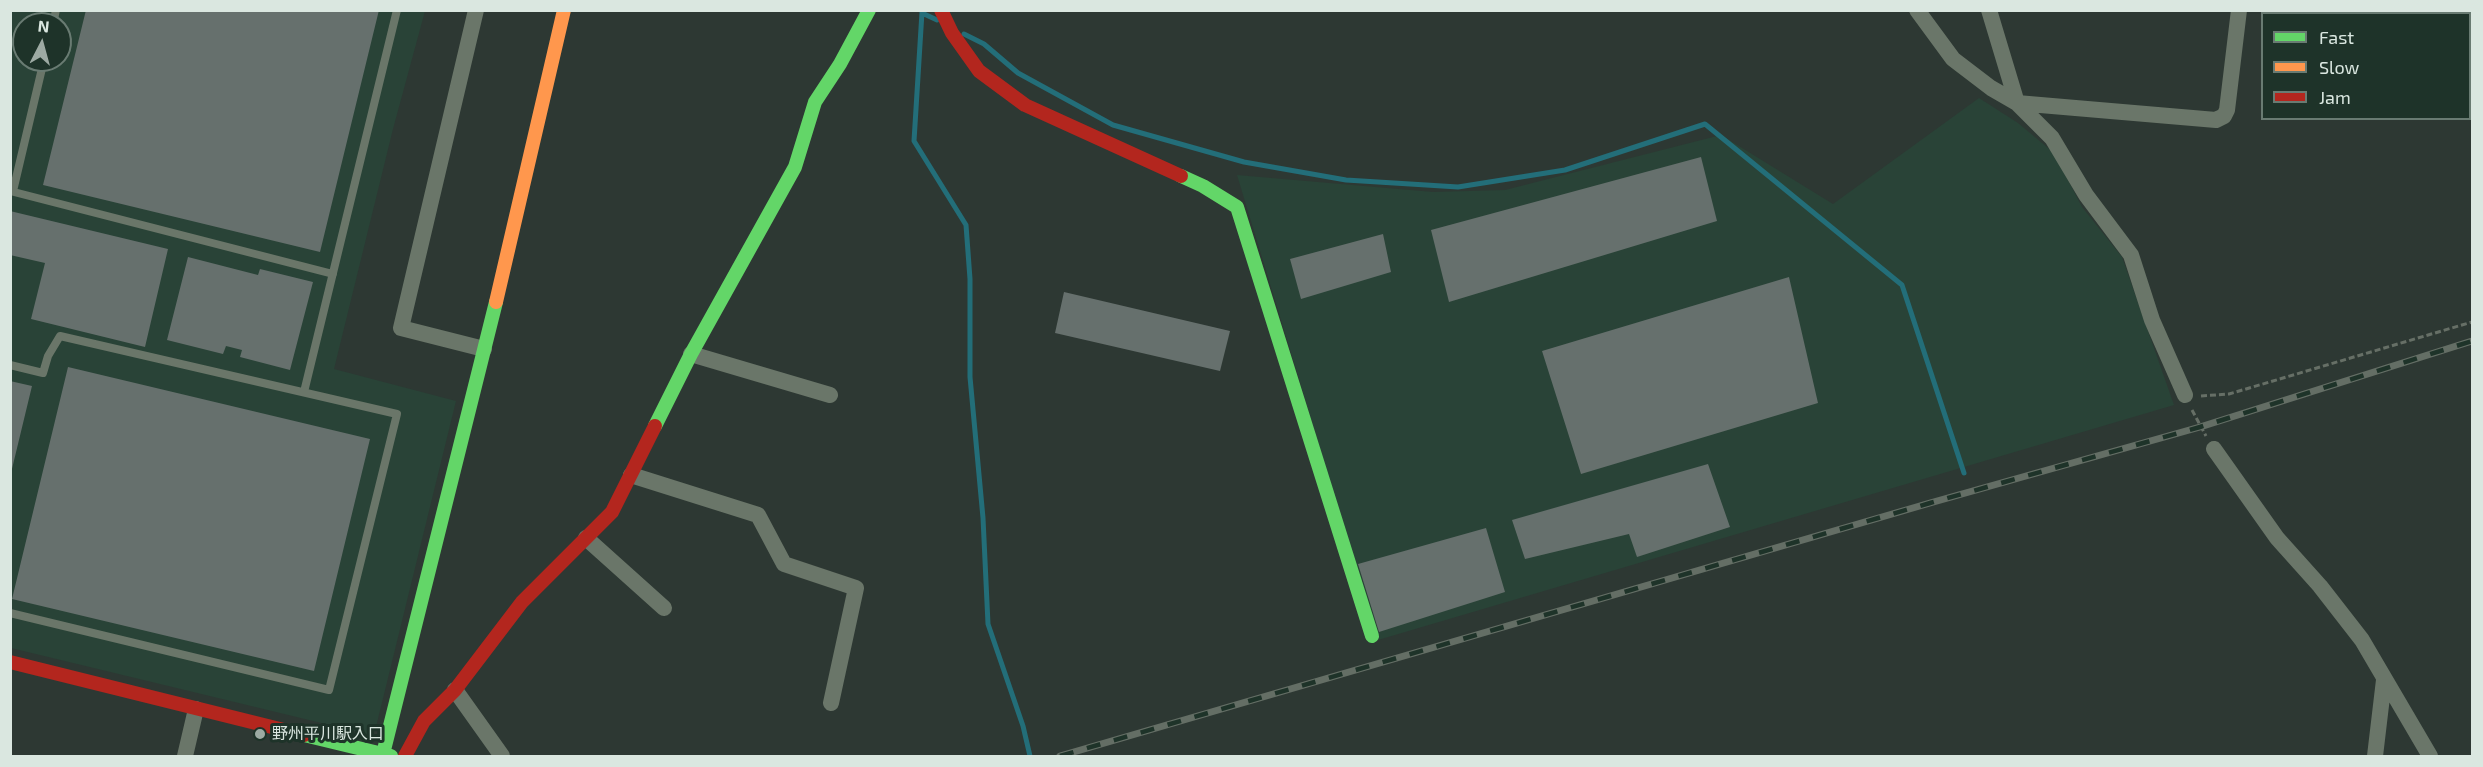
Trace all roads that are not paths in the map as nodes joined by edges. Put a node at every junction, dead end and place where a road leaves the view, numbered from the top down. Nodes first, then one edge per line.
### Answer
1 (397, 10) edge
2 (476, 10) edge
3 (564, 10) edge
4 (869, 10) edge
5 (941, 10) edge
6 (1917, 10) edge
7 (1989, 10) edge
8 (2239, 10) edge
9 (41, 72) edge
10 (2017, 103) junction
11 (12, 191) edge
12 (333, 274) junction
13 (484, 349) junction
14 (691, 354) junction
15 (10, 365) edge
16 (304, 392) junction
17 (830, 395) dead end
18 (2185, 395) road end
19 (2214, 449) road end
20 (631, 475) junction
21 (586, 538) junction
22 (664, 608) dead end
23 (10, 614) edge
24 (1372, 636) dead end
25 (10, 662) edge
26 (2384, 680) junction
27 (455, 690) junction
28 (831, 703) dead end
29 (196, 709) junction
30 (387, 755) edge
31 (185, 756) edge
32 (405, 756) edge
33 (502, 756) edge
34 (2375, 756) edge
35 (2430, 756) edge

1 - 12 lane
2 - 13 street
3 - 13 street
4 - 14 street
5 - 24 street
6 - 10 street
7 - 10 street
8 - 10 street
9 - 11 lane
10 - 18 street
11 - 12 lane
12 - 16 lane
13 - 30 street
14 - 17 street
14 - 20 street
15 - 16 lane
16 - 23 lane
19 - 26 street
20 - 21 street
20 - 28 street
21 - 22 street
21 - 27 street
25 - 29 street
26 - 34 street
26 - 35 street
27 - 32 street
27 - 33 street
29 - 30 street
29 - 31 street

